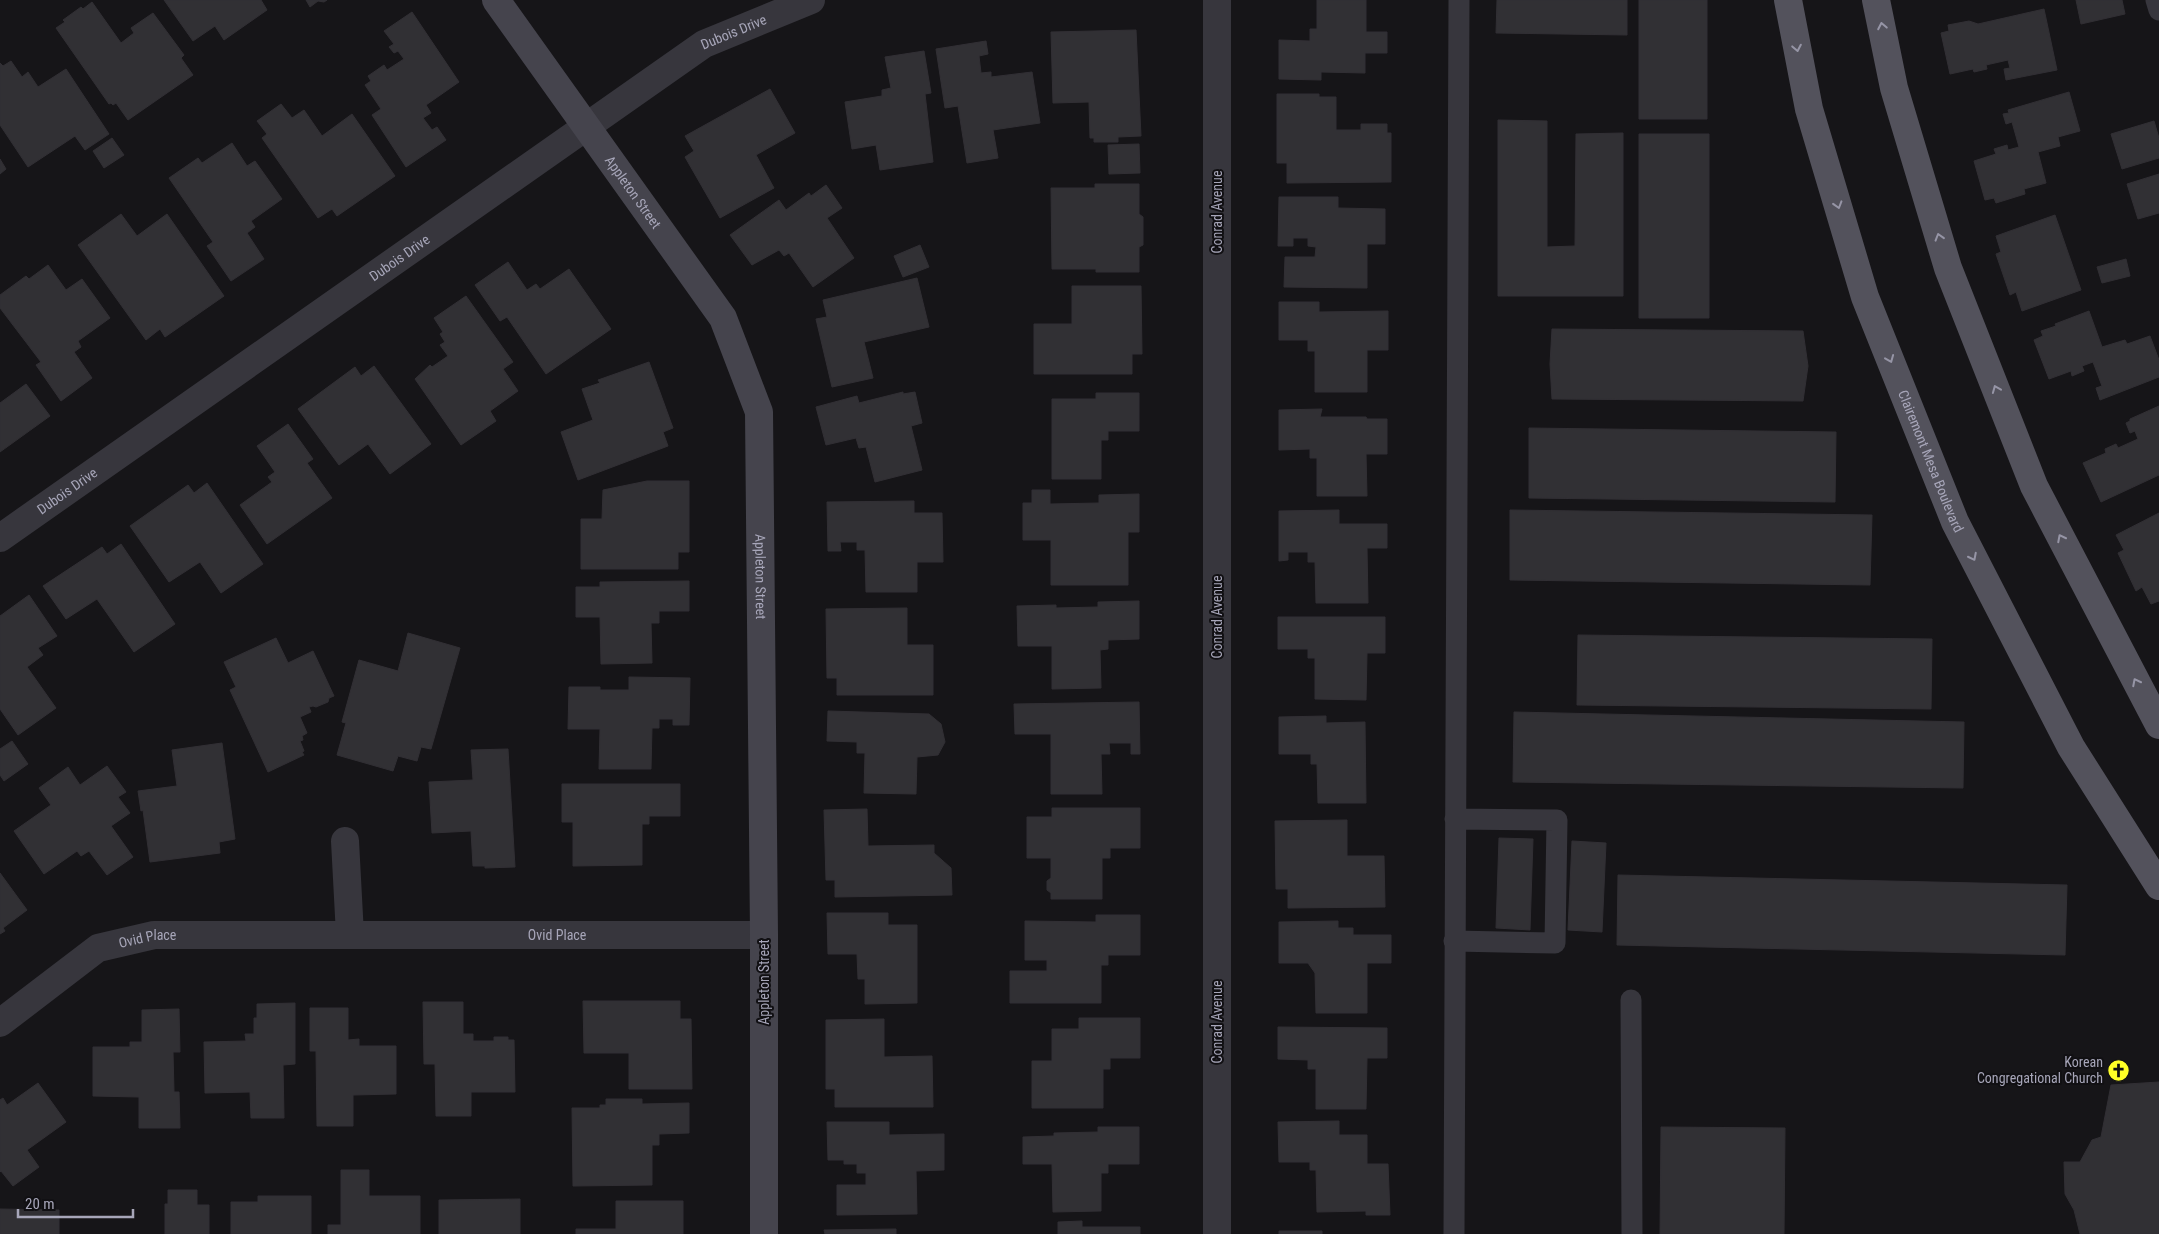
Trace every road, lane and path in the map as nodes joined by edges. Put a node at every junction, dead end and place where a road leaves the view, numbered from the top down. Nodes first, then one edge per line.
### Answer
1 (496, 0) edge
2 (812, 0) edge
3 (1217, 0) edge
4 (1459, 0) edge
5 (1788, 0) edge
6 (1876, 0) edge
7 (2156, 0) edge
8 (2159, 10) edge
9 (585, 126) junction
10 (0, 538) edge
11 (2159, 725) edge
12 (1455, 820) junction
13 (345, 842) dead end
14 (2159, 886) edge
15 (350, 935) junction
16 (764, 935) junction
17 (1454, 941) junction
18 (1631, 1000) dead end
19 (0, 1023) edge
20 (764, 1234) edge
21 (1217, 1234) edge
22 (1454, 1234) edge
23 (1632, 1234) edge

1 - 9 street, Appleton Street
2 - 9 street, Dubois Drive
3 - 21 street, Conrad Avenue
4 - 12 lane
5 -> 14 main road, Clairemont Mesa Boulevard
11 -> 6 main road
7 - 8 lane
9 - 10 street, Dubois Drive
9 - 16 street, Appleton Street
12 - 17 lane
12 - 17 lane
13 - 15 street
15 - 16 street, Ovid Place
15 - 19 street, Ovid Place
16 - 20 street, Appleton Street
17 - 22 lane
18 - 23 lane

